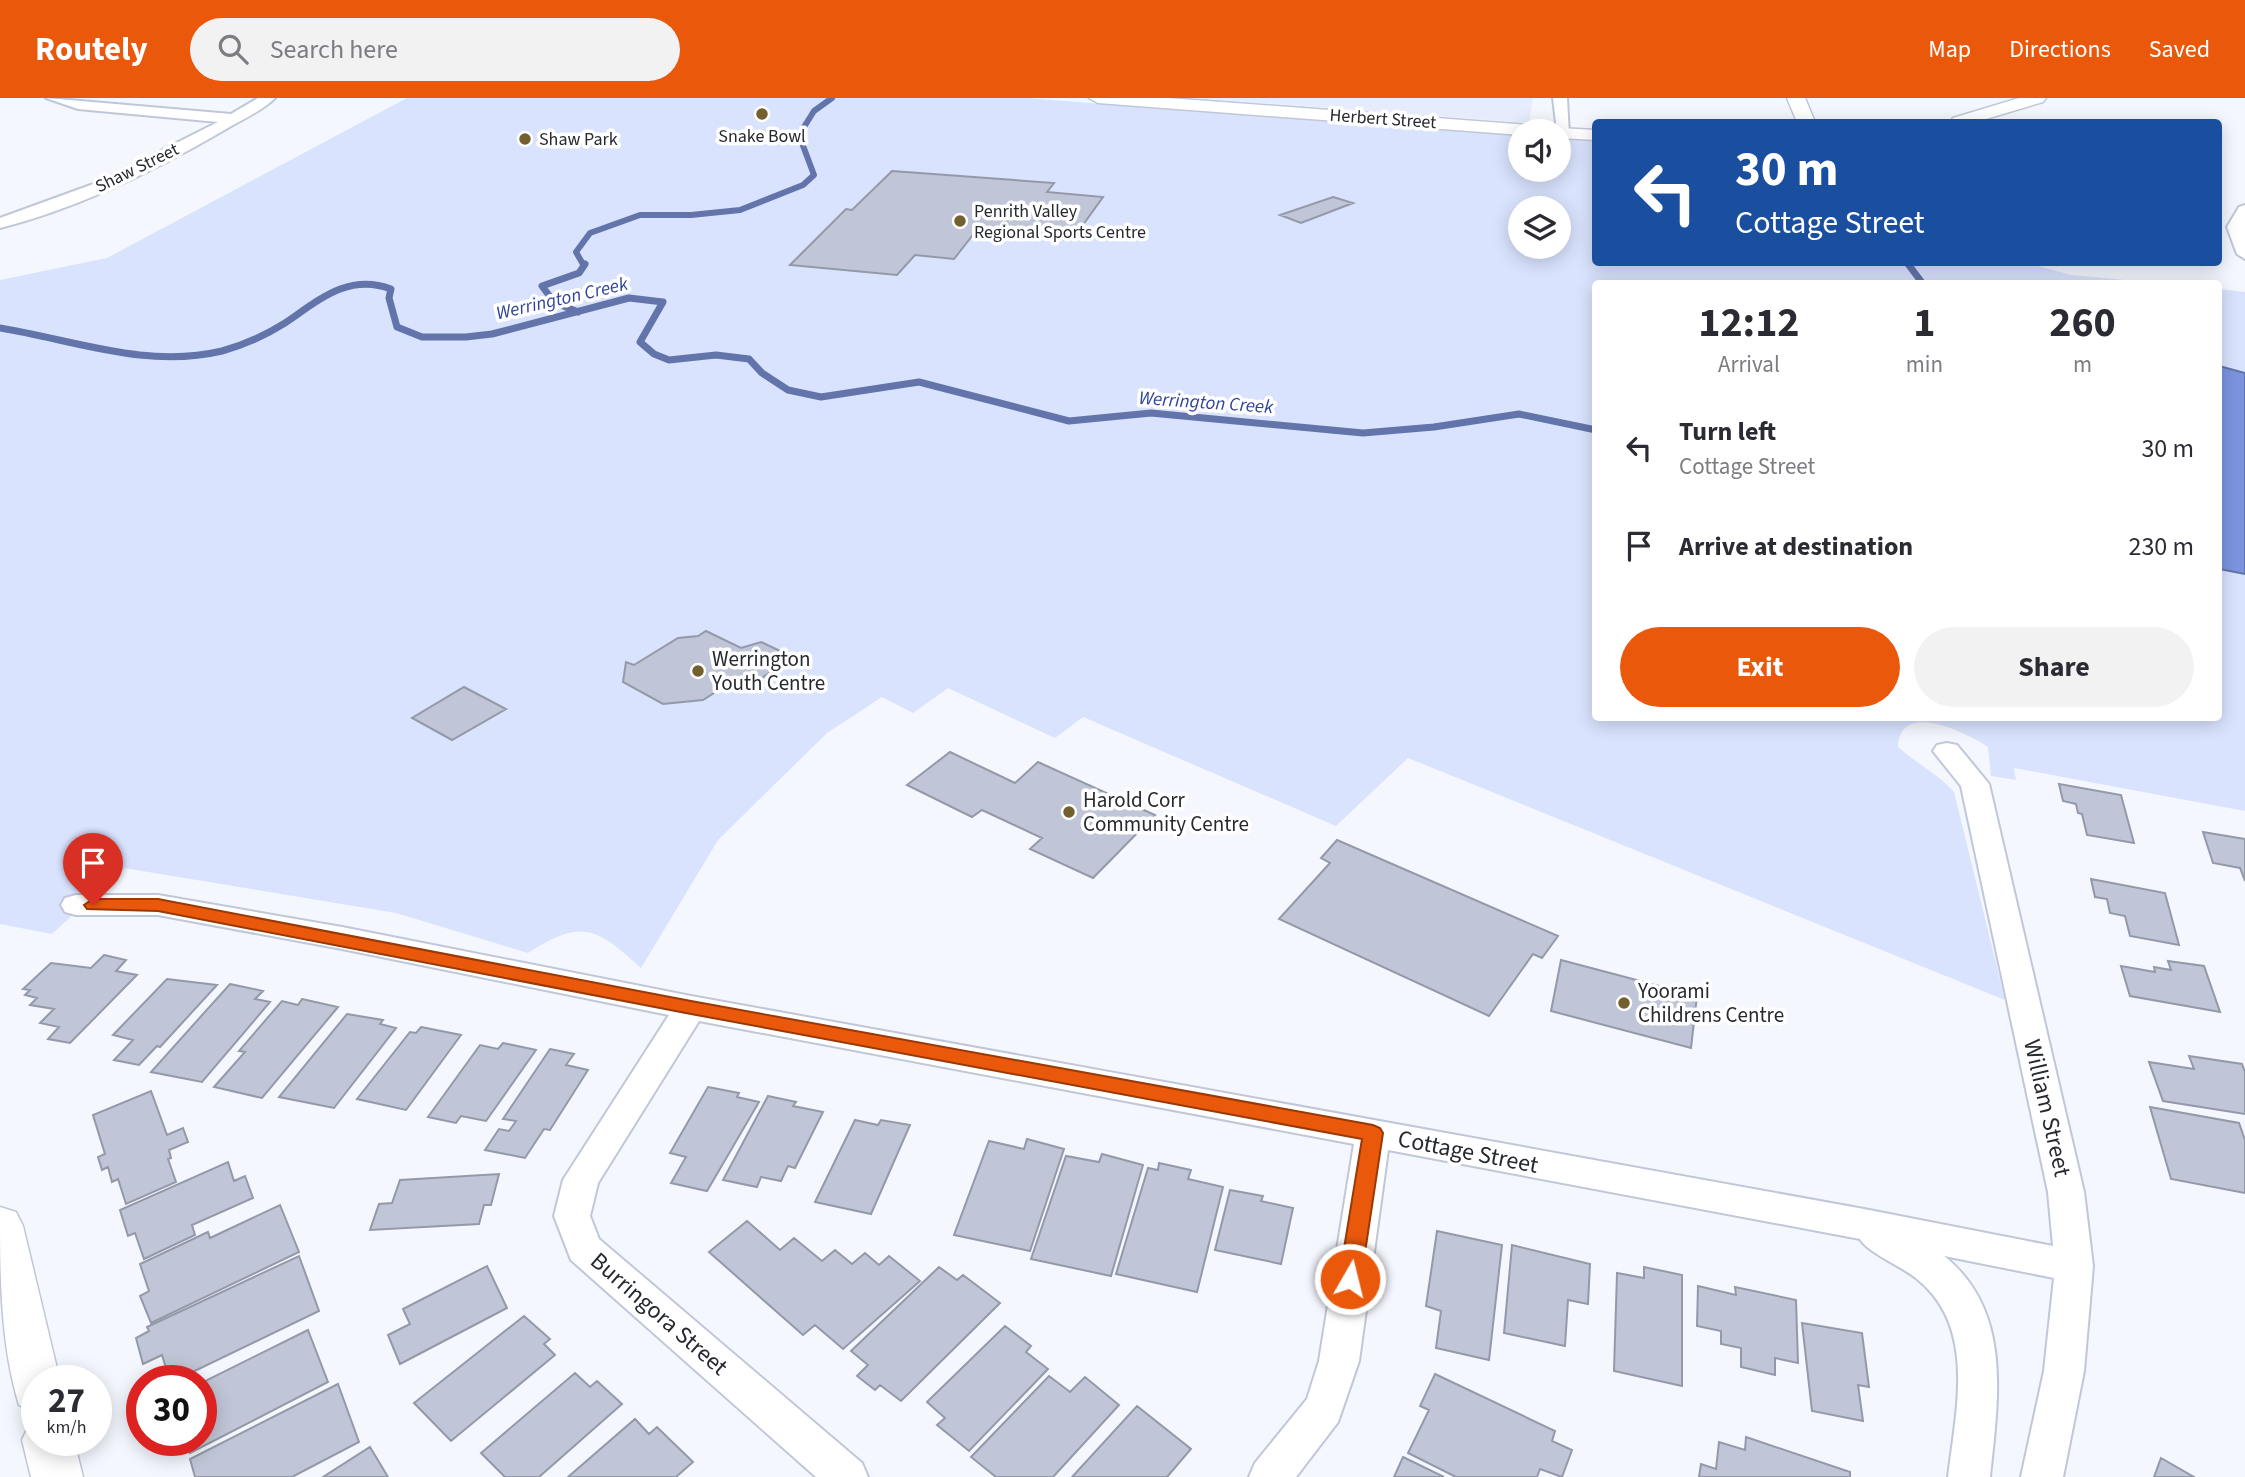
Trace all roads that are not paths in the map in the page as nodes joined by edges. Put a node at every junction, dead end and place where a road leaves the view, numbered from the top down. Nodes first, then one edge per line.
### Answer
1 (53, 98) edge
2 (268, 98) edge
3 (1098, 98) edge
4 (1796, 98) edge
5 (2037, 98) edge
6 (1560, 101) edge
7 (235, 119) junction
8 (1556, 119) edge
9 (1805, 119) edge
10 (1969, 119) edge
11 (1508, 129) edge
12 (1571, 133) edge
13 (1592, 135) edge
14 (2245, 209) edge
15 (0, 223) edge
16 (2245, 254) edge
17 (1947, 751) dead end
18 (76, 905) dead end
19 (691, 1008) junction
20 (1373, 1133) junction
21 (1864, 1224) junction
22 (0, 1226) edge
23 (2074, 1266) junction
24 (32, 1365) edge
25 (52, 1456) edge
26 (57, 1477) edge
27 (847, 1477) edge
28 (1270, 1477) edge
29 (1969, 1477) edge
30 (2042, 1477) edge

1 - 7 street
2 - 7 street, Shaw Street
3 - 11 street, Herbert Street
4 - 9 street
5 - 10 street
6 - 8 street
7 - 15 street, Shaw Street
12 - 13 street, Herbert Street
14 - 16 street
17 - 23 street, William Street
18 - 19 street, Cottage Street
19 - 20 street, Cottage Street
19 - 27 street, Burringora Street
20 - 21 street, Cottage Street
20 - 28 street
21 - 23 street, Cottage Street
21 - 29 street
22 - 24 street
23 - 30 street, William Street
25 - 26 street

